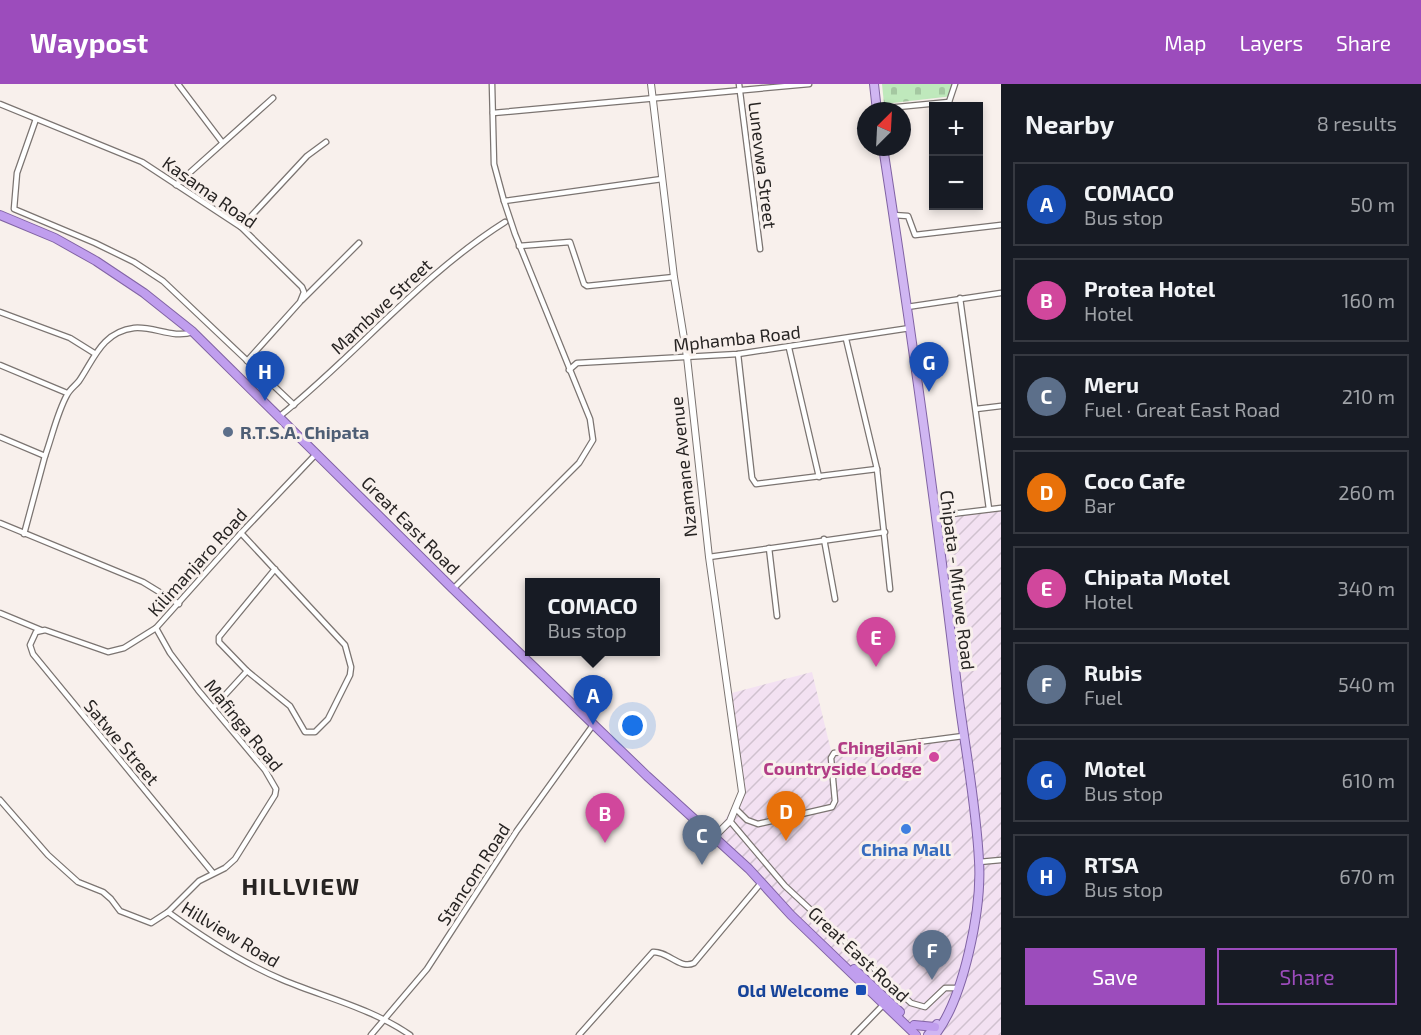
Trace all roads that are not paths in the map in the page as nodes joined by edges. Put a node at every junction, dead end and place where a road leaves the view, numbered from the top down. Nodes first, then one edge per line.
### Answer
1 (178, 84) edge
2 (492, 84) edge
3 (651, 84) edge
4 (739, 84) edge
5 (809, 84) edge
6 (874, 84) edge
7 (955, 84) edge
8 (740, 92) junction
9 (273, 98) dead end
10 (652, 100) junction
11 (876, 102) edge
12 (950, 102) edge
13 (0, 104) edge
14 (929, 106) edge
15 (911, 107) edge
16 (494, 113) junction
17 (36, 119) junction
18 (326, 141) dead end
19 (222, 142) junction
20 (884, 156) edge
21 (662, 179) junction
22 (176, 185) junction
23 (504, 201) junction
24 (0, 215) edge
25 (893, 215) junction
26 (505, 222) dead end
27 (1001, 225) edge
28 (241, 227) junction
29 (359, 243) dead end
30 (519, 246) junction
31 (760, 249) dead end
32 (674, 277) junction
33 (1001, 293) edge
34 (960, 298) junction
35 (300, 302) junction
36 (907, 307) junction
37 (0, 312) edge
38 (910, 328) junction
39 (193, 332) junction
40 (846, 339) junction
41 (789, 348) junction
42 (94, 353) junction
43 (738, 354) junction
44 (687, 357) junction
45 (247, 361) junction
46 (0, 365) edge
47 (569, 370) junction
48 (67, 393) junction
49 (294, 405) junction
50 (1001, 406) edge
51 (976, 409) junction
52 (280, 416) junction
53 (0, 437) edge
54 (318, 453) junction
55 (45, 456) junction
56 (877, 469) junction
57 (819, 477) junction
58 (1001, 508) edge
59 (989, 509) junction
60 (935, 516) junction
61 (0, 523) edge
62 (885, 531) junction
63 (241, 533) junction
64 (24, 534) junction
65 (824, 539) junction
66 (769, 548) junction
67 (709, 558) junction
68 (275, 569) junction
69 (453, 589) junction
70 (890, 589) dead end
71 (835, 599) dead end
72 (179, 604) junction
73 (0, 613) edge
74 (777, 616) dead end
75 (156, 628) junction
76 (43, 630) junction
77 (247, 671) junction
78 (214, 707) junction
79 (593, 725) junction
80 (963, 736) junction
81 (0, 800) edge
82 (737, 810) junction
83 (730, 821) junction
84 (714, 837) junction
85 (1001, 860) edge
86 (979, 862) junction
87 (213, 873) junction
88 (761, 883) junction
89 (168, 912) junction
90 (958, 988) junction
91 (886, 1002) junction
92 (386, 1018) junction
93 (914, 1025) junction
94 (937, 1032) edge
95 (371, 1035) edge
96 (410, 1035) edge
97 (579, 1035) edge
98 (854, 1035) edge
99 (916, 1035) edge
100 (923, 1035) edge
101 (928, 1035) edge

1 - 19 street
2 - 16 street
3 - 10 street, Nzamane Avenue
4 - 8 street, Lunevwa Street
5 - 8 street
6 - 11 main road
7 - 12 street
8 - 10 street
8 - 31 street, Lunevwa Street
9 - 19 street
10 - 16 street
10 - 21 street, Nzamane Avenue
13 - 17 street, Kasama Road
14 - 15 street
16 - 23 street
17 - 22 street, Kasama Road
17 - 45 street
18 - 28 street
19 - 22 street
20 - 25 main road, Chipata - Mfuwe Road
21 - 23 street
21 - 32 street, Nzamane Avenue
22 - 28 street, Kasama Road
23 - 30 street
24 - 39 highway, Great East Road
25 - 27 street
25 - 36 main road, Chipata - Mfuwe Road
26 - 49 street, Mambwe Street
28 - 35 street, Kasama Road
29 - 35 street
30 - 32 street
30 - 47 street
32 - 44 street, Nzamane Avenue
33 - 34 street
34 - 36 street
34 - 51 street
35 - 45 street
36 - 38 main road, Chipata - Mfuwe Road
37 - 42 street
38 - 40 street, Mphamba Road
38 - 60 main road, Chipata - Mfuwe Road
39 - 42 street
39 - 52 highway, Great East Road
40 - 41 street, Mphamba Road
40 - 56 street
41 - 43 street, Mphamba Road
41 - 57 street
42 - 48 street
43 - 44 street, Mphamba Road
43 - 57 street
44 - 47 street, Mphamba Road
44 - 67 street, Nzamane Avenue
45 - 49 street
46 - 48 street
47 - 69 street
48 - 55 street
49 - 52 street, Mambwe Street
50 - 51 street
51 - 59 street
52 - 54 highway, Great East Road
53 - 55 street
54 - 63 street, Kilimanjaro Road
54 - 69 highway, Great East Road
55 - 64 street
56 - 57 street
56 - 62 street
58 - 59 street
59 - 60 street
60 - 80 main road, Chipata - Mfuwe Road
61 - 64 street
62 - 65 street
62 - 70 street
63 - 68 street
63 - 72 street, Kilimanjaro Road
64 - 72 street
65 - 66 street
65 - 71 street
66 - 67 street
66 - 74 street
67 - 82 street, Nzamane Avenue
68 - 77 street
68 - 77 street
69 - 79 highway, Great East Road
72 - 75 street, Kilimanjaro Road
73 - 76 street, Kilimanjaro Road
75 - 76 street, Kilimanjaro Road
75 - 78 street, Mafinga Road
76 - 87 street, Satwe Street
77 - 78 street
78 - 87 street, Mafinga Road
79 - 84 highway, Great East Road
79 - 92 street, Stancom Road
80 - 82 street
80 - 86 main road, Chipata - Mfuwe Road
81 - 89 street, Hillview Road
82 - 83 street, Nzamane Avenue
83 - 84 street, Nzamane Avenue
83 - 90 street
84 - 88 highway, Great East Road
85 - 86 street
86 - 90 main road, Chipata - Mfuwe Road
87 - 89 street, Mafinga Road
88 - 91 highway, Great East Road
88 - 97 street
89 - 92 street, Hillview Road
90 - 94 main road, Chipata - Mfuwe Road
91 - 93 highway, Great East Road
91 - 98 street
91 - 99 highway, Great East Road
92 - 95 street, Stancom Road
92 - 96 street, Hillview Road
93 - 94 highway
93 - 100 highway, Great East Road
94 - 101 main road, Chipata - Mfuwe Road

